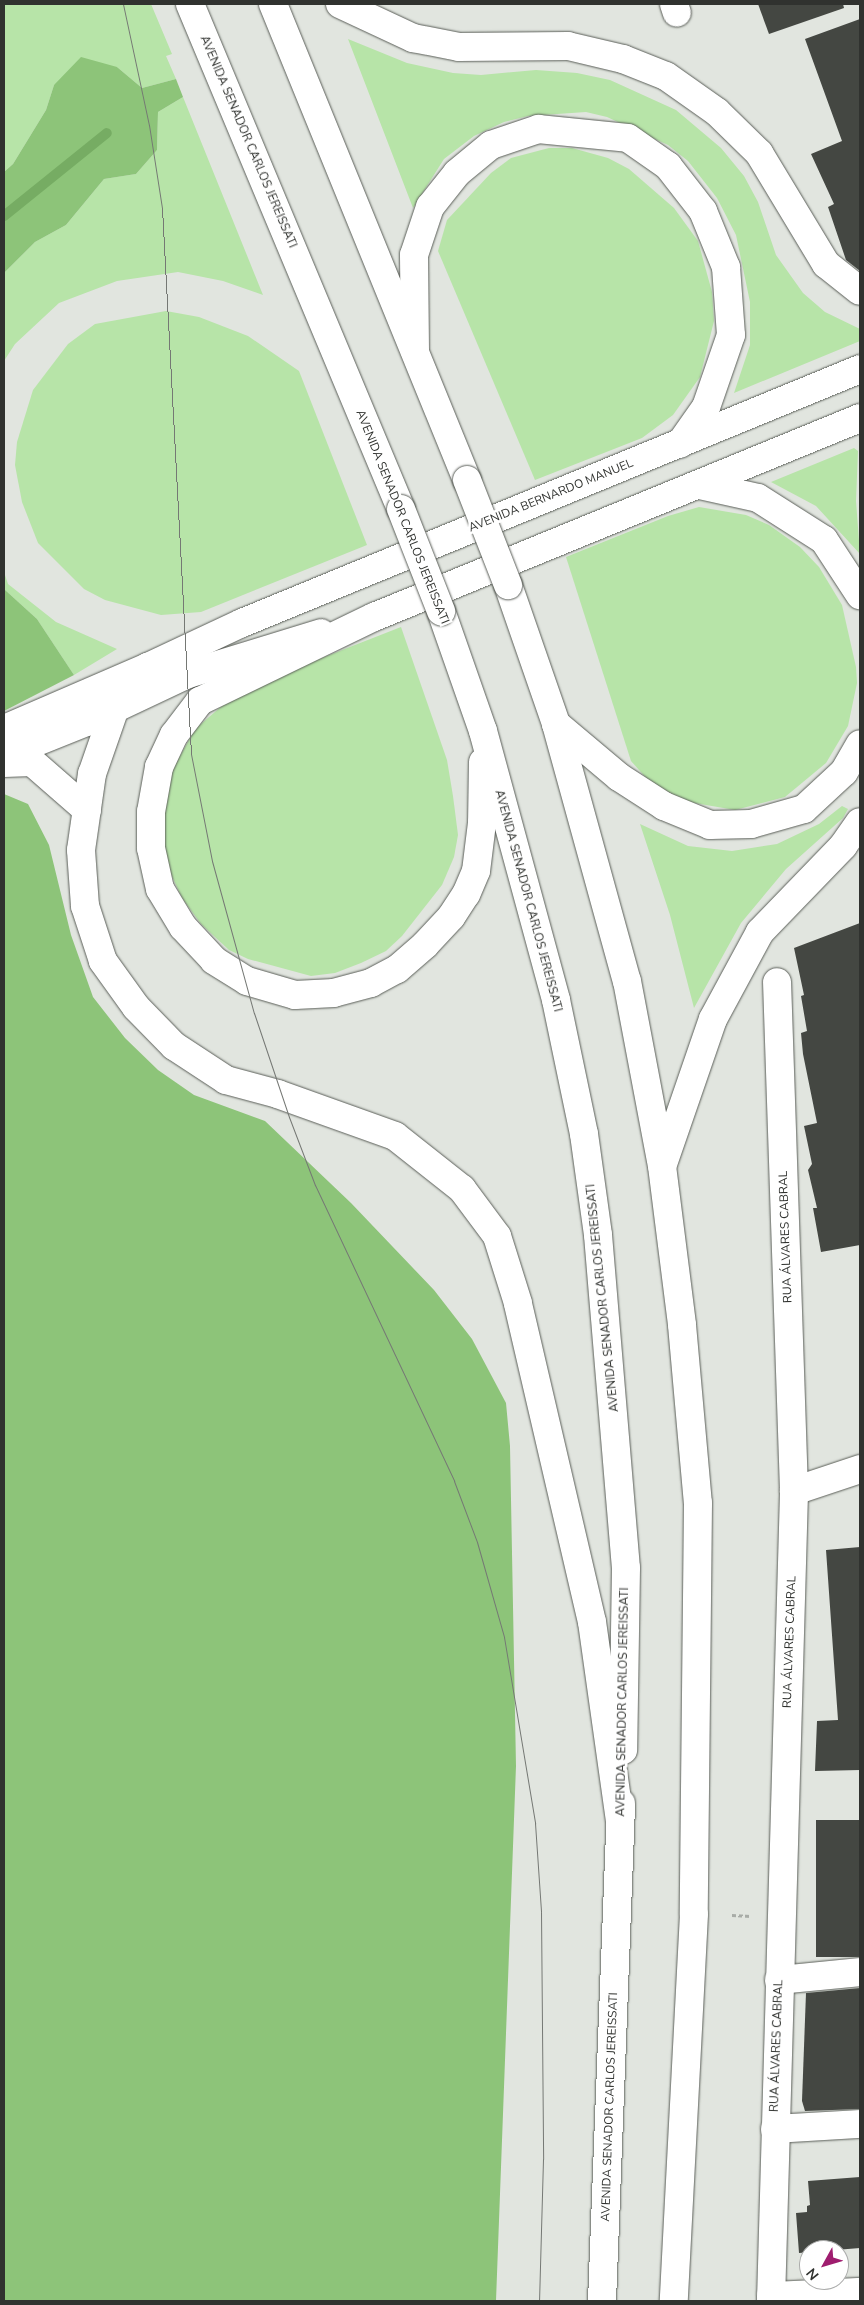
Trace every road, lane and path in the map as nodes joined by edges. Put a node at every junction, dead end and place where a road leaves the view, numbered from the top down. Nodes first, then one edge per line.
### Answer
1 (273, 4) edge
2 (340, 4) edge
3 (193, 11) edge
4 (860, 291) edge
5 (414, 351) junction
6 (860, 369) edge
7 (860, 418) edge
8 (680, 444) junction
9 (700, 485) junction
10 (860, 595) edge
11 (374, 618) junction
12 (148, 667) junction
13 (115, 708) junction
14 (556, 724) junction
15 (4, 729) edge
16 (483, 730) junction
17 (860, 744) edge
18 (4, 755) edge
19 (4, 763) edge
20 (87, 810) junction
21 (860, 822) edge
22 (777, 982) dead end
23 (662, 1166) junction
24 (860, 1469) edge
25 (794, 1491) junction
26 (620, 1821) junction
27 (860, 1972) edge
28 (779, 1980) junction
29 (860, 2124) edge
30 (775, 2129) junction
31 (860, 2292) edge
32 (771, 2299) edge
33 (602, 2301) edge
34 (674, 2301) edge

1 - 5 main road
2 - 4 main road
3 - 16 main road, AVENIDA SENADOR CARLOS JEREISSATI, bridge
5 - 8 main road
5 - 14 main road, bridge
6 - 8 main road, AVENIDA BERNARDO MANUEL
7 - 9 main road
8 - 12 main road, AVENIDA BERNARDO MANUEL
9 - 10 main road
9 - 11 main road
11 - 13 main road
11 - 16 main road
12 - 13 main road
12 - 15 main road, AVENIDA BERNARDO MANUEL
13 - 18 main road
13 - 20 main road
14 - 17 main road
14 - 23 main road
16 - 26 main road, AVENIDA SENADOR CARLOS JEREISSATI
19 - 20 main road
20 - 26 main road
21 - 23 main road
22 - 25 main road, RUA ÁLVARES CABRAL
23 - 34 main road
24 - 25 main road
25 - 28 main road, RUA ÁLVARES CABRAL
26 - 33 main road, AVENIDA SENADOR CARLOS JEREISSATI
27 - 28 main road
28 - 30 main road, RUA ÁLVARES CABRAL
29 - 30 main road
30 - 32 main road, RUA ÁLVARES CABRAL
31 - 32 main road

